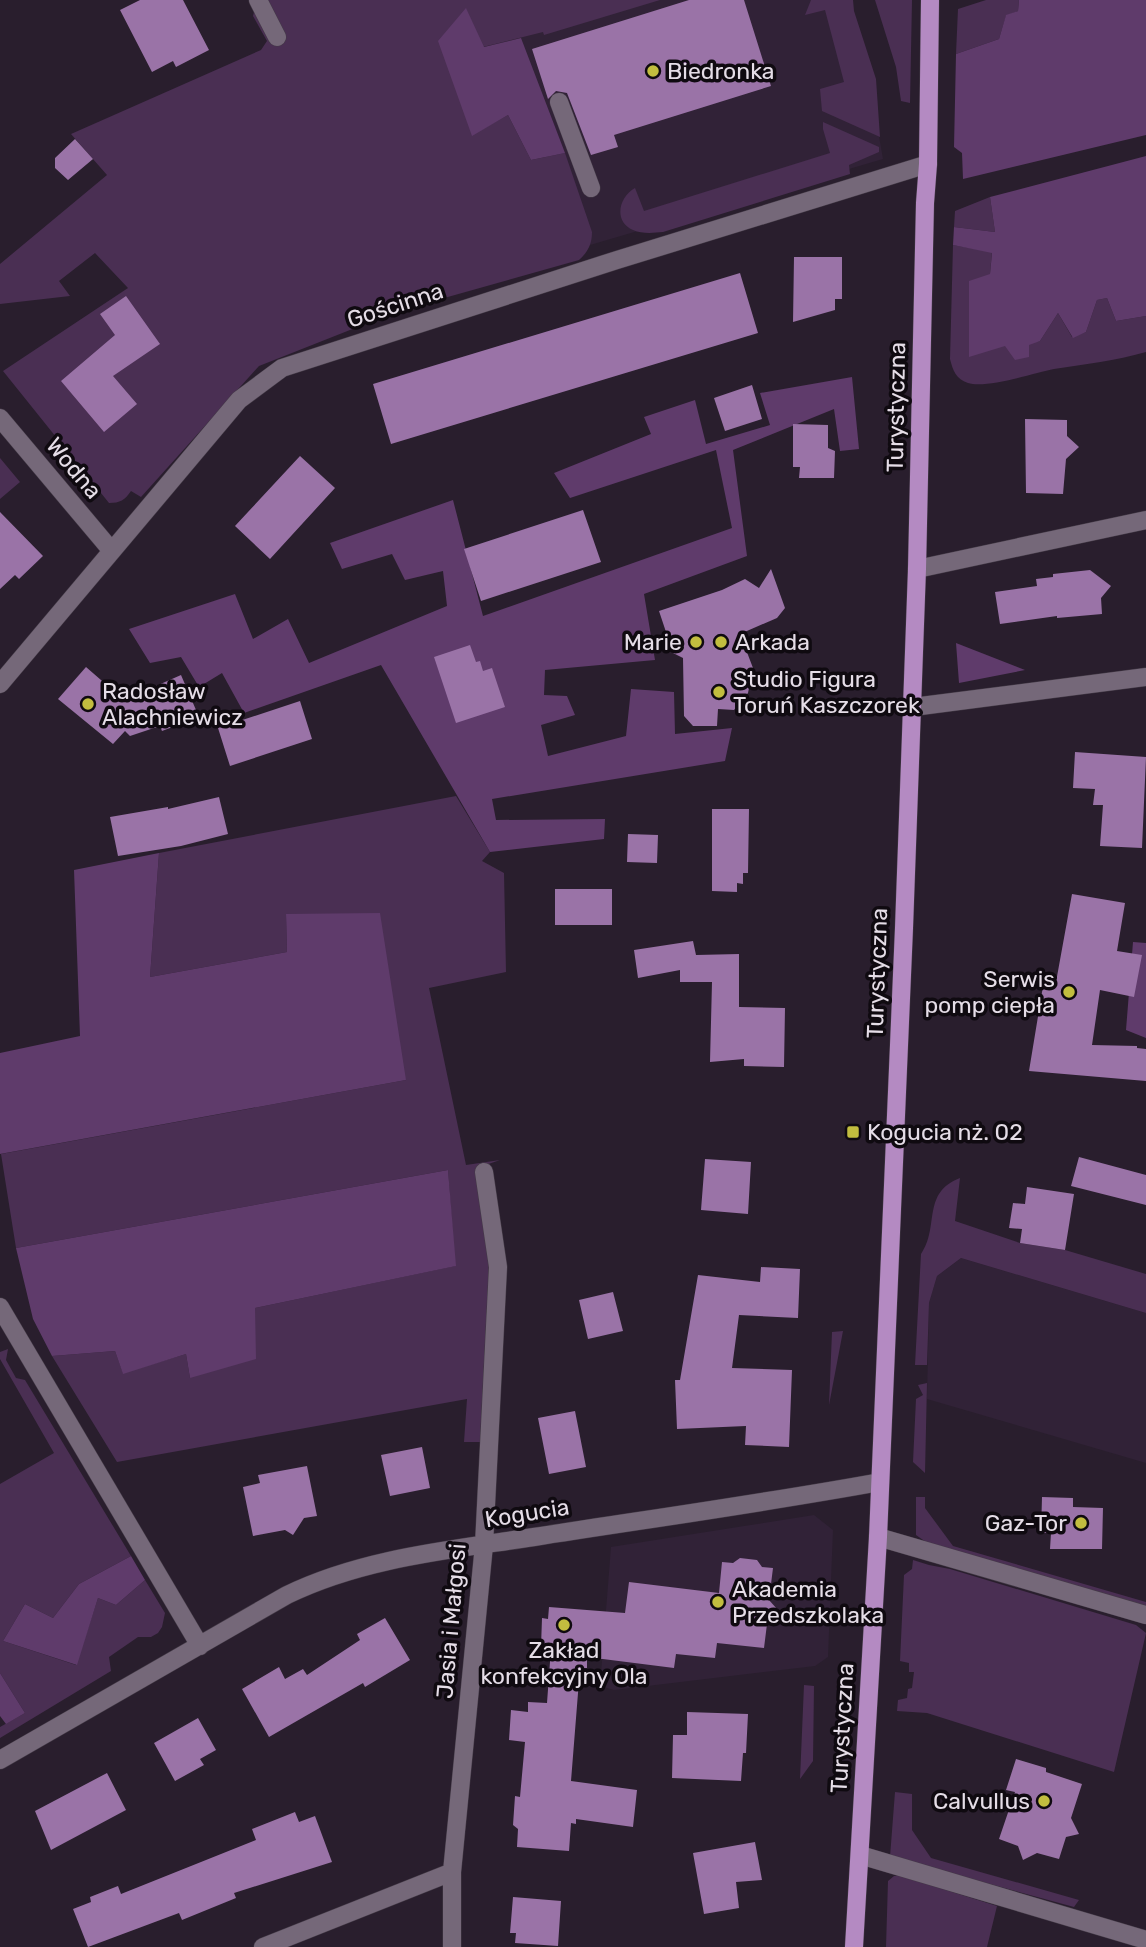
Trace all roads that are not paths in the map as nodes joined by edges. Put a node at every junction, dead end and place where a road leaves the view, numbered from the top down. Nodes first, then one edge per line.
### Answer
1 (258, 0) edge
2 (930, 0) edge
3 (277, 37) dead end
4 (559, 102) dead end
5 (928, 164) junction
6 (591, 188) dead end
7 (0, 418) edge
8 (1146, 520) edge
9 (111, 550) junction
10 (917, 569) junction
11 (1146, 677) edge
12 (0, 684) edge
13 (913, 707) junction
14 (484, 1172) dead end
15 (0, 1307) edge
16 (880, 1482) junction
17 (878, 1537) junction
18 (484, 1545) junction
19 (1146, 1615) edge
20 (200, 1646) junction
21 (0, 1760) edge
22 (860, 1855) junction
23 (452, 1872) junction
24 (1146, 1940) edge
25 (263, 1947) edge
26 (452, 1947) edge
27 (854, 1947) edge

1 - 3 street
2 - 5 main road, Turystyczna
4 - 6 street
5 - 9 street, Gościnna
5 - 10 main road, Turystyczna
7 - 9 street, Wodna
8 - 10 street
9 - 12 street, Gościnna
10 - 13 main road, Turystyczna
11 - 13 street
13 - 16 main road, Turystyczna
14 - 18 street, Jasia i Małgosi
15 - 20 street
16 - 17 main road, Turystyczna
16 - 18 street, Kogucia
17 - 19 street
17 - 22 main road, Turystyczna
18 - 20 street, Kogucia
18 - 23 street, Jasia i Małgosi
20 - 21 street, Kogucia
22 - 24 street
22 - 27 main road, Turystyczna
23 - 25 street
23 - 26 street, Jasia i Małgosi

